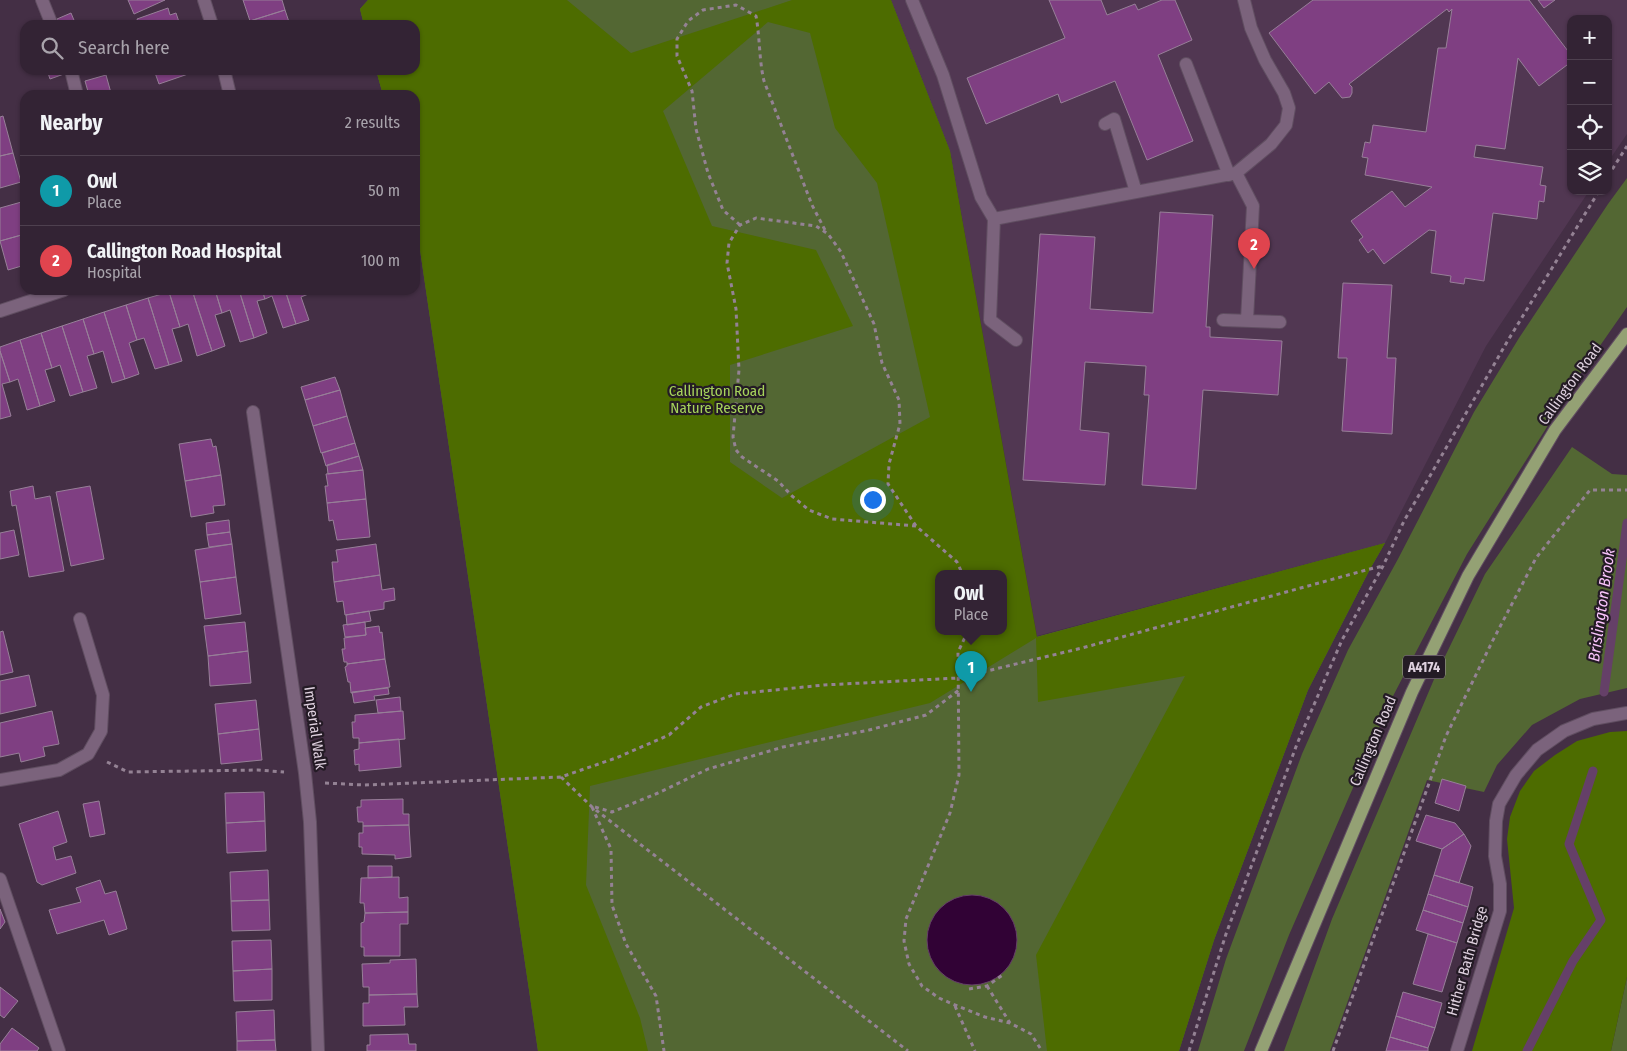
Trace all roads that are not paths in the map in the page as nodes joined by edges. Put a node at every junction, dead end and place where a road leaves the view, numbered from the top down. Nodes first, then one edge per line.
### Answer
1 (42, 0) edge
2 (204, 0) edge
3 (912, 0) edge
4 (1244, 0) edge
5 (50, 20) edge
6 (210, 20) edge
7 (1186, 64) dead end
8 (72, 75) edge
9 (225, 75) edge
10 (76, 90) edge
11 (229, 90) edge
12 (1105, 124) dead end
13 (1232, 174) junction
14 (1136, 192) junction
15 (994, 219) junction
16 (49, 295) edge
17 (0, 311) edge
18 (1223, 320) dead end
19 (1247, 320) junction
20 (1280, 322) dead end
21 (1627, 334) edge
22 (1016, 340) dead end
23 (253, 412) dead end
24 (80, 620) dead end
25 (1627, 713) edge
26 (0, 780) edge
27 (0, 879) edge
28 (58, 1051) edge
29 (318, 1051) edge
30 (1261, 1051) edge
31 (1457, 1051) edge

1 - 5 street
2 - 6 street
3 - 15 street
4 - 13 street
7 - 13 street
8 - 10 street
9 - 11 street
12 - 14 street
13 - 14 street
13 - 19 street
14 - 15 street
15 - 22 street
16 - 17 street
18 - 19 street
19 - 20 street
21 - 30 main road, Callington Road / A4174
23 - 29 street, Imperial Walk
24 - 26 street
25 - 31 street, Hither Bath Bridge
27 - 28 street

